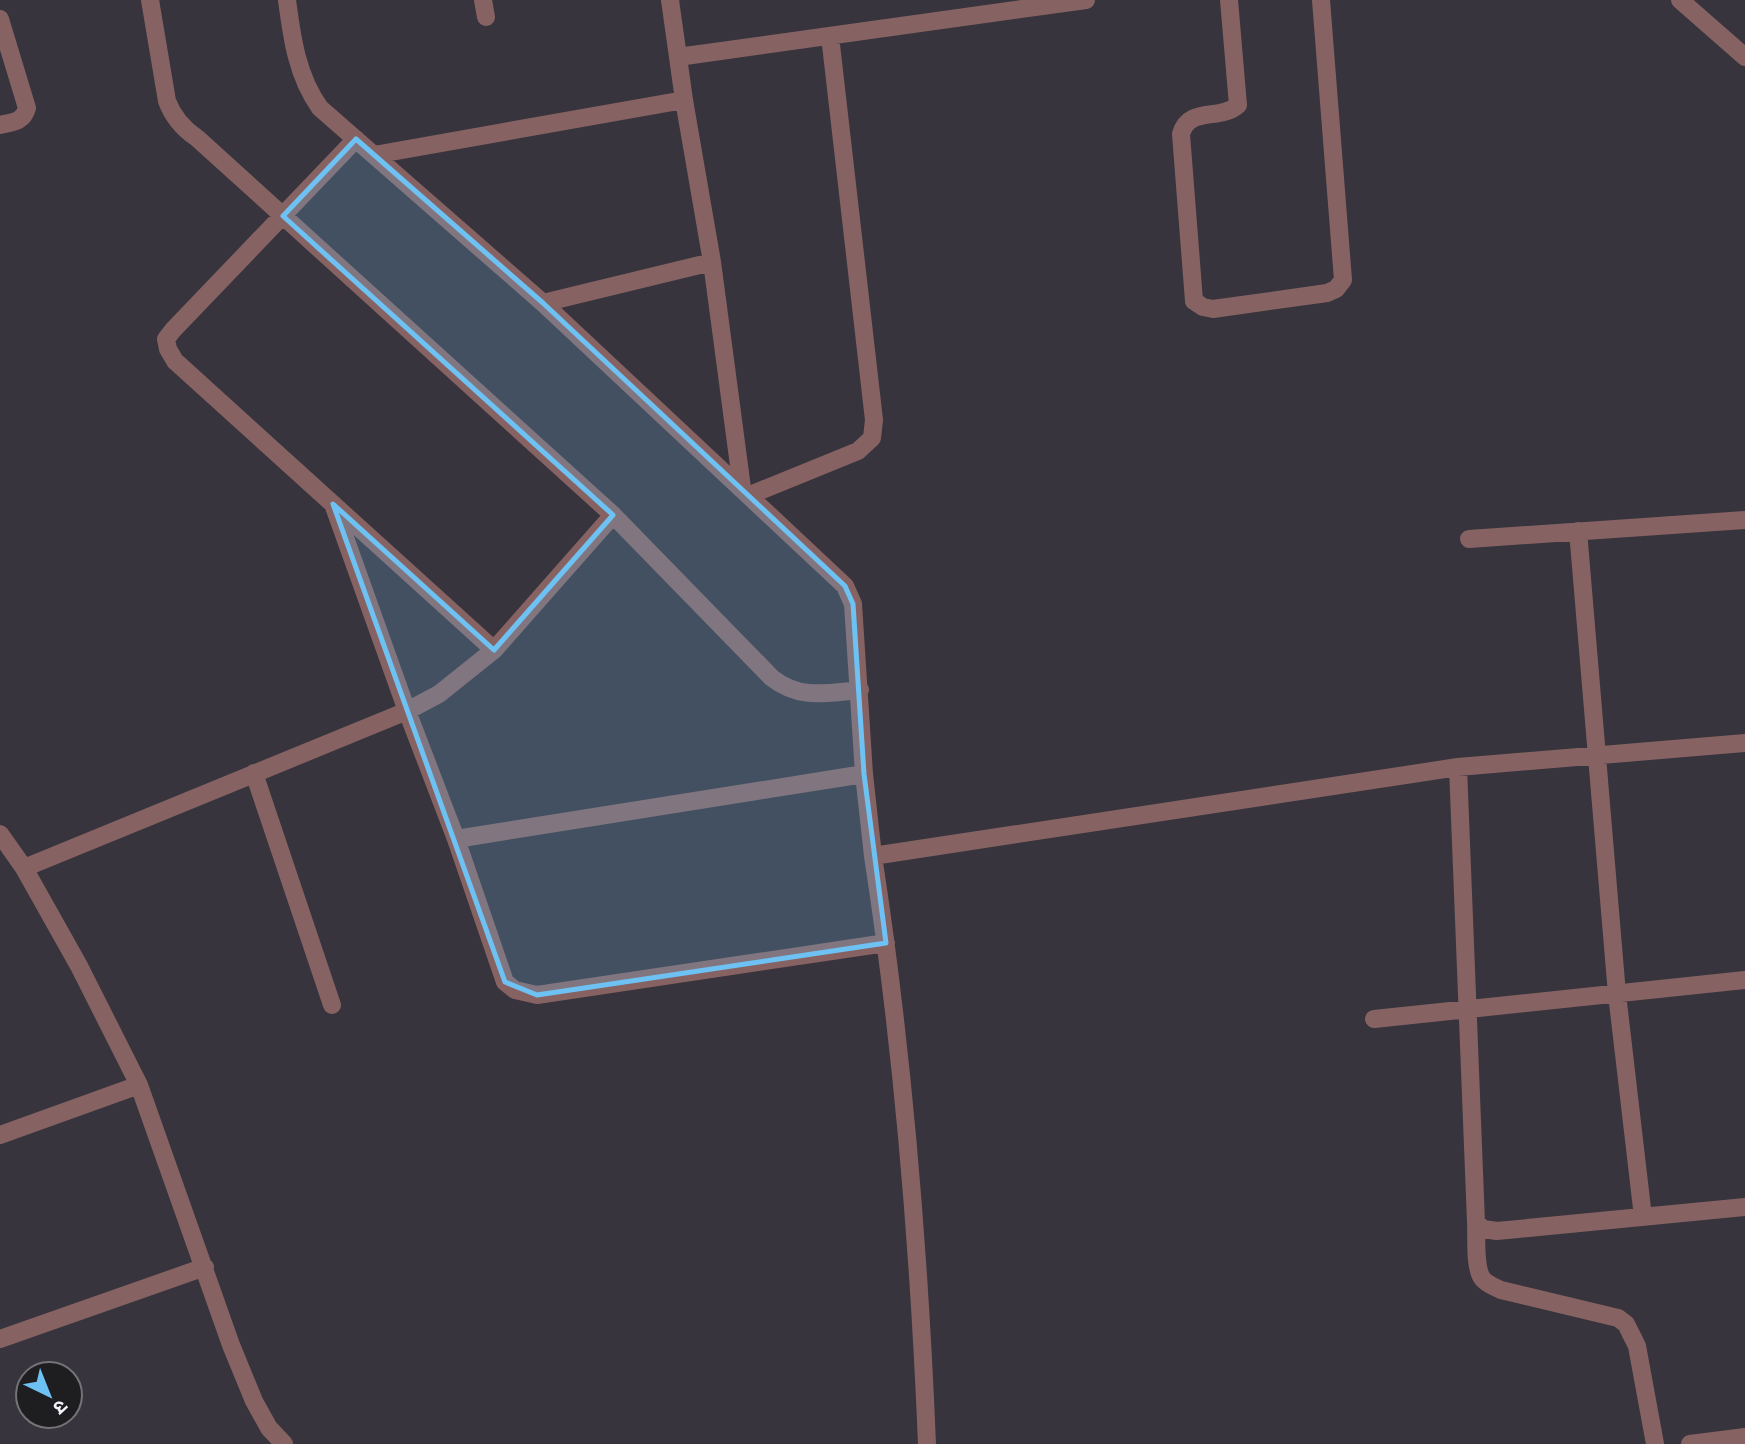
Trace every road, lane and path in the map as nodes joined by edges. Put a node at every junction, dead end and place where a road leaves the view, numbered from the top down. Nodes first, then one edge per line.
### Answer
1 (150, 0) edge
2 (287, 0) edge
3 (670, 0) edge
4 (1086, 0) edge
5 (1229, 0) edge
6 (1321, 0) edge
7 (1680, 0) edge
8 (0, 19) edge
9 (830, 36) junction
10 (678, 57) junction
11 (1745, 57) edge
12 (684, 100) junction
13 (0, 125) edge
14 (356, 139) junction
15 (374, 155) junction
16 (283, 216) junction
17 (712, 262) junction
18 (543, 303) junction
19 (746, 492) junction
20 (333, 504) junction
21 (613, 515) junction
22 (1745, 520) edge
23 (1578, 531) junction
24 (1469, 539) dead end
25 (494, 650) junction
26 (860, 690) junction
27 (407, 710) junction
28 (1745, 743) edge
29 (1597, 754) junction
30 (1458, 767) junction
31 (254, 773) junction
32 (864, 774) junction
33 (0, 834) edge
34 (456, 839) junction
35 (873, 856) junction
36 (24, 868) junction
37 (886, 943) junction
38 (1745, 980) edge
39 (1617, 993) junction
40 (332, 1005) dead end
41 (1468, 1010) junction
42 (1374, 1020) dead end
43 (139, 1085) junction
44 (0, 1135) edge
45 (1745, 1208) edge
46 (1643, 1217) junction
47 (1476, 1222) junction
48 (205, 1268) junction
49 (0, 1339) edge
50 (1745, 1437) edge
51 (284, 1444) edge
52 (927, 1444) edge
53 (1655, 1444) edge
54 (1690, 1444) edge

1 - 16 street
2 - 14 street
3 - 10 street
4 - 9 street
5 - 6 street
7 - 11 street
8 - 13 street
9 - 10 street
9 - 19 street
10 - 12 street
12 - 15 street
12 - 17 street
14 - 15 street
14 - 16 street
15 - 18 street
16 - 20 street
16 - 21 street
17 - 18 street
17 - 19 street
18 - 19 street
19 - 26 street
20 - 25 street
20 - 27 street
21 - 25 street
21 - 26 street
22 - 23 street
23 - 24 street
23 - 29 street
25 - 27 street
26 - 32 street
27 - 31 street
27 - 34 street
28 - 29 street
29 - 30 street
29 - 39 street
30 - 35 street
30 - 41 street
31 - 36 street
31 - 40 street
32 - 34 street
32 - 35 street
33 - 36 street
34 - 37 street
35 - 37 street
36 - 43 street
37 - 52 street
38 - 39 street
39 - 41 street
39 - 46 street
41 - 42 street
41 - 47 street
43 - 44 street
43 - 48 street
45 - 46 street
46 - 47 street
47 - 53 street
48 - 49 street
48 - 51 street
50 - 54 street

